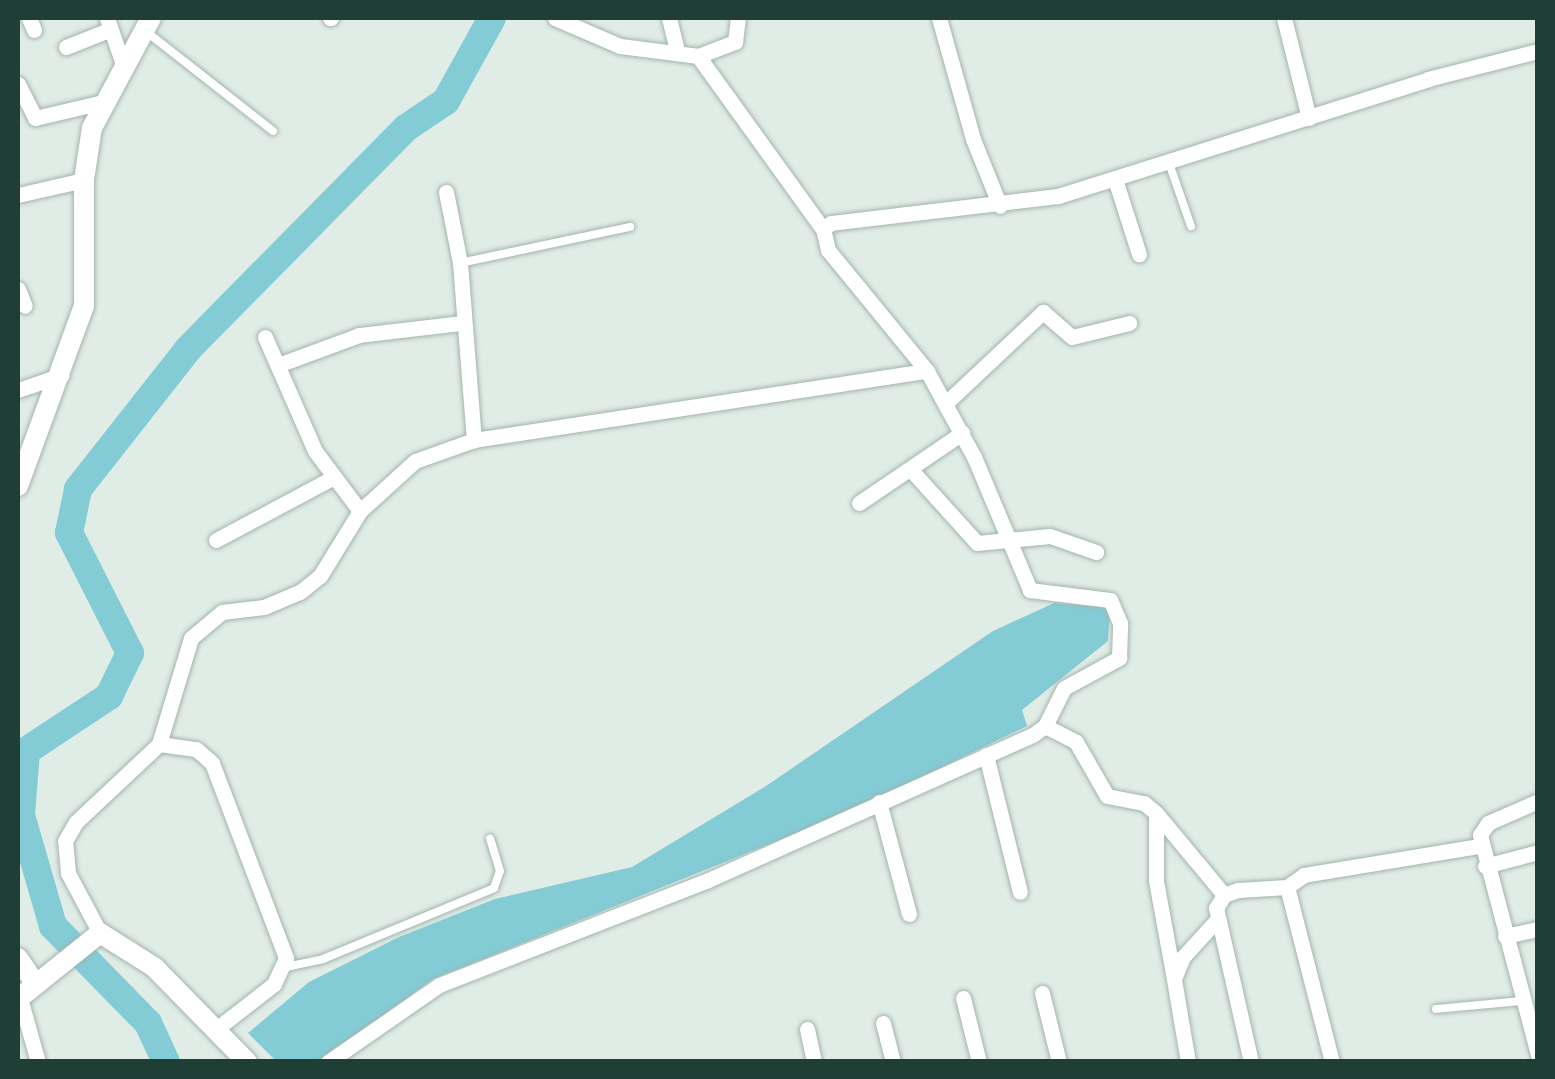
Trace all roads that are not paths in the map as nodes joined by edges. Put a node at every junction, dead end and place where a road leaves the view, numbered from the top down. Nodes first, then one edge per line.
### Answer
1 (555, 18) edge
2 (669, 18) edge
3 (738, 18) edge
4 (939, 18) edge
5 (1284, 18) edge
6 (109, 24) edge
7 (148, 24) edge
8 (66, 48) dead end
9 (677, 51) junction
10 (1538, 51) edge
11 (698, 56) junction
12 (124, 67) junction
13 (18, 84) edge
14 (102, 102) junction
15 (1308, 118) junction
16 (274, 131) dead end
17 (1169, 162) junction
18 (1115, 179) junction
19 (84, 180) junction
20 (446, 192) dead end
21 (18, 195) edge
22 (1000, 206) junction
23 (1190, 226) dead end
24 (630, 227) dead end
25 (823, 229) junction
26 (1139, 254) dead end
27 (460, 263) junction
28 (18, 289) edge
29 (25, 306) dead end
30 (461, 323) junction
31 (1129, 324) dead end
32 (264, 337) dead end
33 (278, 365) junction
34 (927, 371) junction
35 (62, 374) junction
36 (18, 390) edge
37 (947, 402) junction
38 (962, 433) junction
39 (474, 440) junction
40 (912, 471) junction
41 (332, 478) junction
42 (18, 486) edge
43 (859, 503) dead end
44 (360, 511) junction
45 (216, 540) dead end
46 (1006, 540) junction
47 (1096, 552) dead end
48 (1045, 726) junction
49 (159, 744) junction
50 (986, 755) junction
51 (878, 802) junction
52 (1538, 802) edge
53 (1156, 813) junction
54 (490, 838) dead end
55 (1480, 846) junction
56 (1538, 852) edge
57 (1485, 866) junction
58 (1287, 887) junction
59 (1020, 892) dead end
60 (1224, 895) junction
61 (909, 914) dead end
62 (1215, 922) junction
63 (1538, 928) edge
64 (96, 935) junction
65 (1505, 936) junction
66 (18, 958) edge
67 (286, 967) junction
68 (1174, 979) junction
69 (1042, 992) dead end
70 (24, 994) edge
71 (963, 998) dead end
72 (1524, 1001) junction
73 (1436, 1009) dead end
74 (883, 1023) dead end
75 (807, 1030) dead end
76 (220, 1034) junction
77 (1538, 1055) edge
78 (38, 1062) edge
79 (247, 1062) edge
80 (328, 1062) edge
81 (814, 1062) edge
82 (894, 1062) edge
83 (979, 1062) edge
84 (1060, 1062) edge
85 (1188, 1062) edge
86 (1251, 1062) edge
87 (1332, 1062) edge

1 - 9 street
2 - 9 street
3 - 11 street
4 - 22 street
5 - 15 street
6 - 8 street
6 - 12 street
7 - 12 street
7 - 16 lane
9 - 11 street
10 - 15 street
11 - 25 street
12 - 14 street
13 - 14 street
14 - 19 street
15 - 17 street
17 - 18 street
17 - 23 lane
18 - 22 street
18 - 26 street
19 - 21 street
19 - 35 street
20 - 27 street
22 - 25 street
24 - 27 lane
25 - 34 street
27 - 30 street
28 - 29 street
30 - 33 street
30 - 39 street
31 - 37 street
32 - 33 street
33 - 41 street
34 - 37 street
34 - 39 street
35 - 36 street
35 - 42 street
37 - 38 street
38 - 40 street
38 - 46 street
39 - 44 street
40 - 43 street
40 - 46 street
41 - 44 street
41 - 45 street
44 - 49 street
46 - 47 street
46 - 48 street
48 - 50 street
48 - 53 street
49 - 64 street
49 - 67 street
50 - 51 street
50 - 59 street
51 - 61 street
51 - 80 street
52 - 55 street
53 - 60 street
53 - 68 street
54 - 67 lane
55 - 57 street
55 - 58 street
56 - 57 street
57 - 65 street
58 - 60 street
58 - 87 street
60 - 62 street
62 - 68 street
62 - 86 street
63 - 65 street
64 - 70 street
64 - 76 street
65 - 72 street
66 - 70 street
67 - 76 street
68 - 85 street
69 - 84 street
70 - 78 street
71 - 83 street
72 - 73 lane
72 - 77 street
74 - 82 street
75 - 81 street
76 - 79 street

